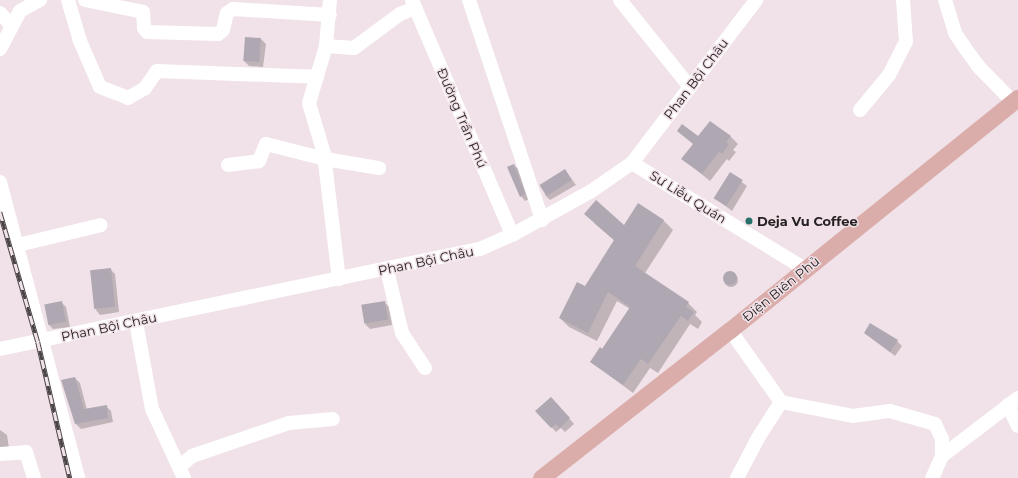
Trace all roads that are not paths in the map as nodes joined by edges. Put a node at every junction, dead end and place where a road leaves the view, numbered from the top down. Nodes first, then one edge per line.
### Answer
1 (40, 0) edge
2 (68, 0) edge
3 (85, 0) edge
4 (330, 0) edge
5 (469, 0) edge
6 (620, 0) edge
7 (756, 0) edge
8 (903, 0) edge
9 (945, 0) edge
10 (414, 4) edge
11 (0, 13) edge
12 (330, 15) junction
13 (11, 25) junction
14 (326, 46) junction
15 (0, 49) edge
16 (317, 77) junction
17 (690, 88) junction
18 (1016, 100) edge
19 (860, 110) dead end
20 (325, 159) junction
21 (632, 163) junction
22 (228, 165) dead end
23 (379, 168) dead end
24 (0, 182) edge
25 (542, 220) junction
26 (101, 225) dead end
27 (512, 236) junction
28 (18, 245) junction
29 (805, 269) junction
30 (387, 270) junction
31 (339, 279) junction
32 (136, 322) junction
33 (730, 330) junction
34 (42, 341) junction
35 (0, 349) edge
36 (425, 368) dead end
37 (1013, 401) edge
38 (781, 402) junction
39 (333, 419) dead end
40 (1018, 426) edge
41 (0, 454) edge
42 (942, 456) junction
43 (182, 473) edge
44 (34, 478) edge
45 (78, 478) edge
46 (541, 478) edge
47 (737, 478) edge
48 (932, 478) edge

1 - 13 street
2 - 16 street
3 - 12 street
4 - 12 street
5 - 25 street
6 - 17 street
7 - 17 street, Phan Bội Châu
8 - 19 street
9 - 18 street
10 - 14 street
10 - 27 street, Đường Trần Phú
11 - 13 street
12 - 14 street
13 - 15 street
14 - 16 street
16 - 20 street
17 - 21 street, Phan Bội Châu
18 - 29 main road, Điện Biên Phủ
20 - 22 street
20 - 23 street
20 - 31 street
21 - 25 street, Phan Bội Châu
21 - 29 street, Sư Liễu Quán
24 - 28 street
25 - 27 street, Phan Bội Châu
26 - 28 street
27 - 30 street, Phan Bội Châu
28 - 34 street
29 - 33 main road, Điện Biên Phủ
30 - 31 street, Phan Bội Châu
30 - 36 street
31 - 32 street, Phan Bội Châu
32 - 34 street, Phan Bội Châu
32 - 43 street
33 - 38 street
33 - 46 main road, Điện Biên Phủ
34 - 35 street, Phan Bội Châu
34 - 45 street
37 - 40 street
37 - 42 street
38 - 42 street
38 - 47 street
39 - 43 street
41 - 44 street
42 - 48 street

